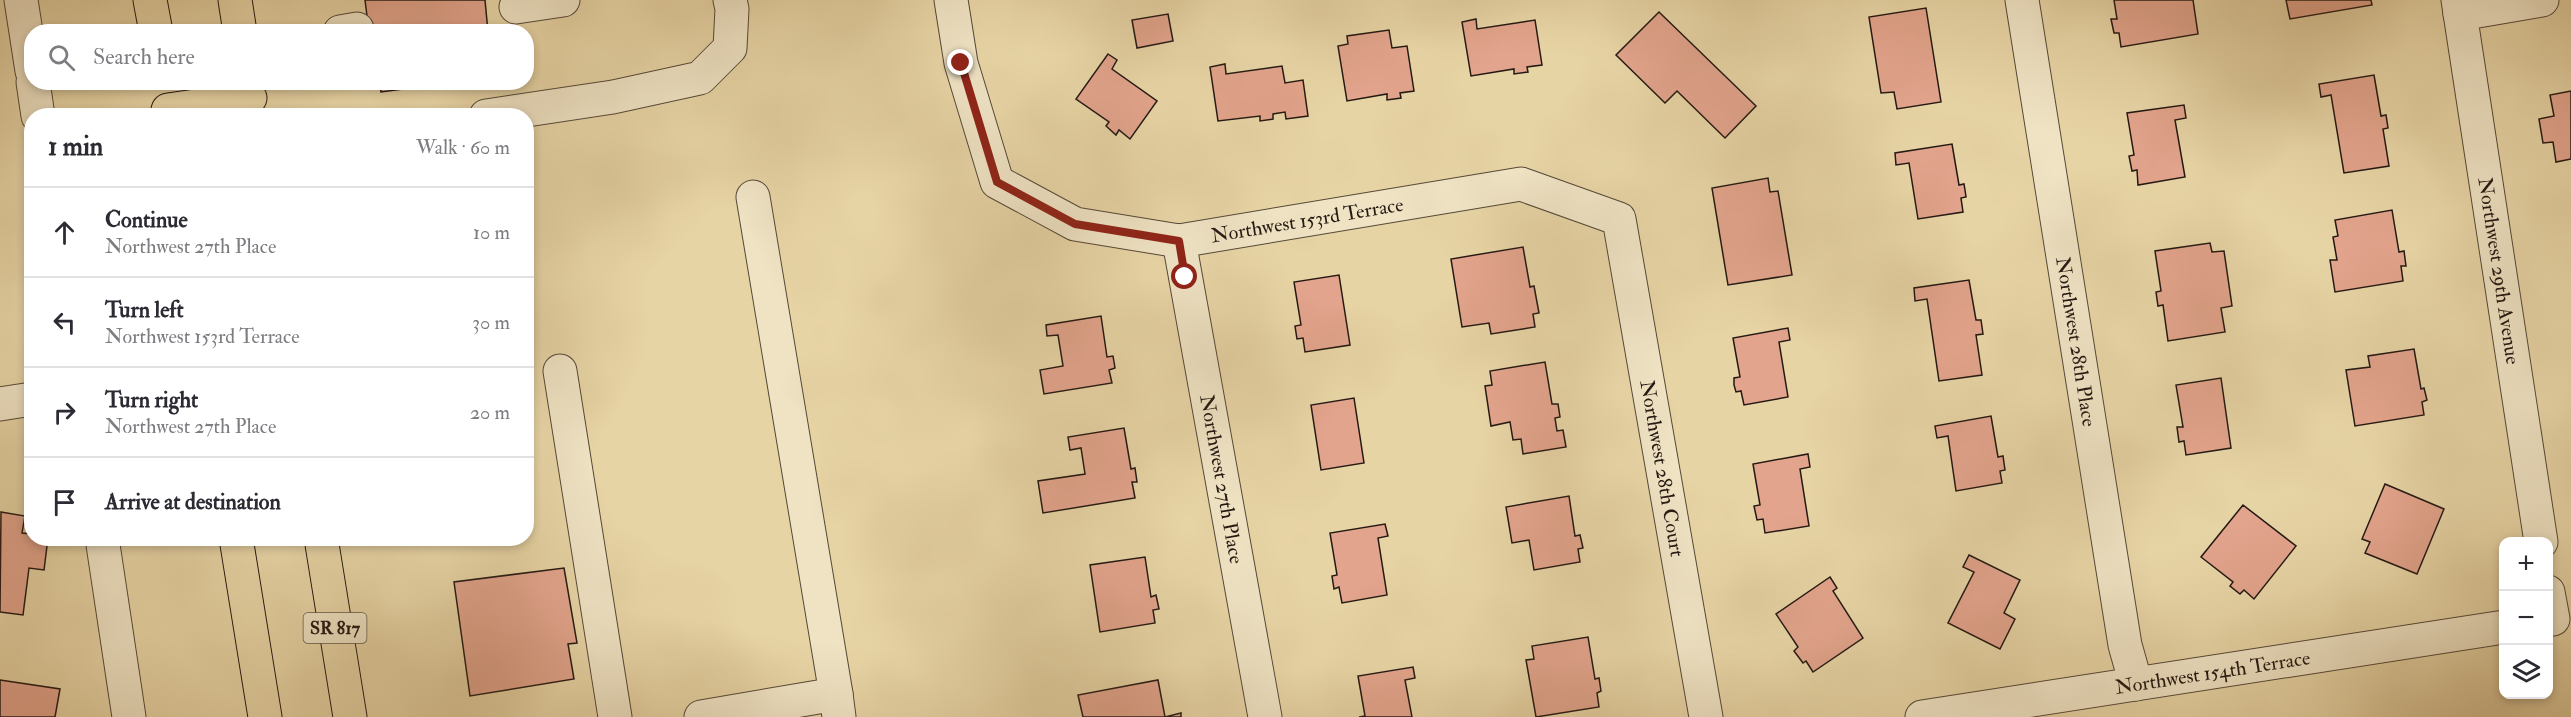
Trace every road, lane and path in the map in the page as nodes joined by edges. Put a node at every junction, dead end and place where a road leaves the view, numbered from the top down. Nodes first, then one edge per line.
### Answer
1 (21, 0) edge
2 (150, 0) edge
3 (235, 0) edge
4 (563, 0) edge
5 (730, 0) edge
6 (951, 0) edge
7 (2022, 0) edge
8 (2542, 0) edge
9 (516, 7) dead end
10 (2459, 7) edge
11 (25, 24) edge
12 (154, 24) edge
13 (239, 24) edge
14 (34, 90) edge
15 (250, 99) edge
16 (167, 103) edge
17 (37, 108) edge
18 (534, 109) edge
19 (753, 197) dead end
20 (1619, 219) joint
21 (1179, 241) junction
22 (560, 371) dead end
23 (24, 400) edge
24 (0, 404) edge
25 (2540, 537) edge
26 (103, 546) edge
27 (237, 546) edge
28 (322, 546) edge
29 (2499, 628) edge
30 (2136, 684) junction
31 (838, 705) edge
32 (709, 716) edge
33 (129, 717) edge
34 (265, 717) edge
35 (350, 717) edge
36 (615, 717) edge
37 (1264, 717) edge
38 (1706, 717) edge
39 (1922, 717) edge

1 - 11 street
2 - 12 main road
3 - 13 main road
4 - 9 street
5 - 18 street
6 - 21 street, Northwest 153rd Terrace
7 - 30 street, Northwest 28th Place
8 - 10 street
10 - 25 street, Northwest 29th Avenue
14 - 17 street
15 - 16 main road
19 - 31 street
20 - 21 street, Northwest 153rd Terrace
20 - 38 street, Northwest 28th Court
21 - 37 street, Northwest 27th Place
22 - 36 street
23 - 24 street
26 - 33 street
27 - 34 main road
28 - 35 main road, SR 817
29 - 30 street, Northwest 154th Terrace
30 - 39 street, Northwest 154th Terrace
31 - 32 street

